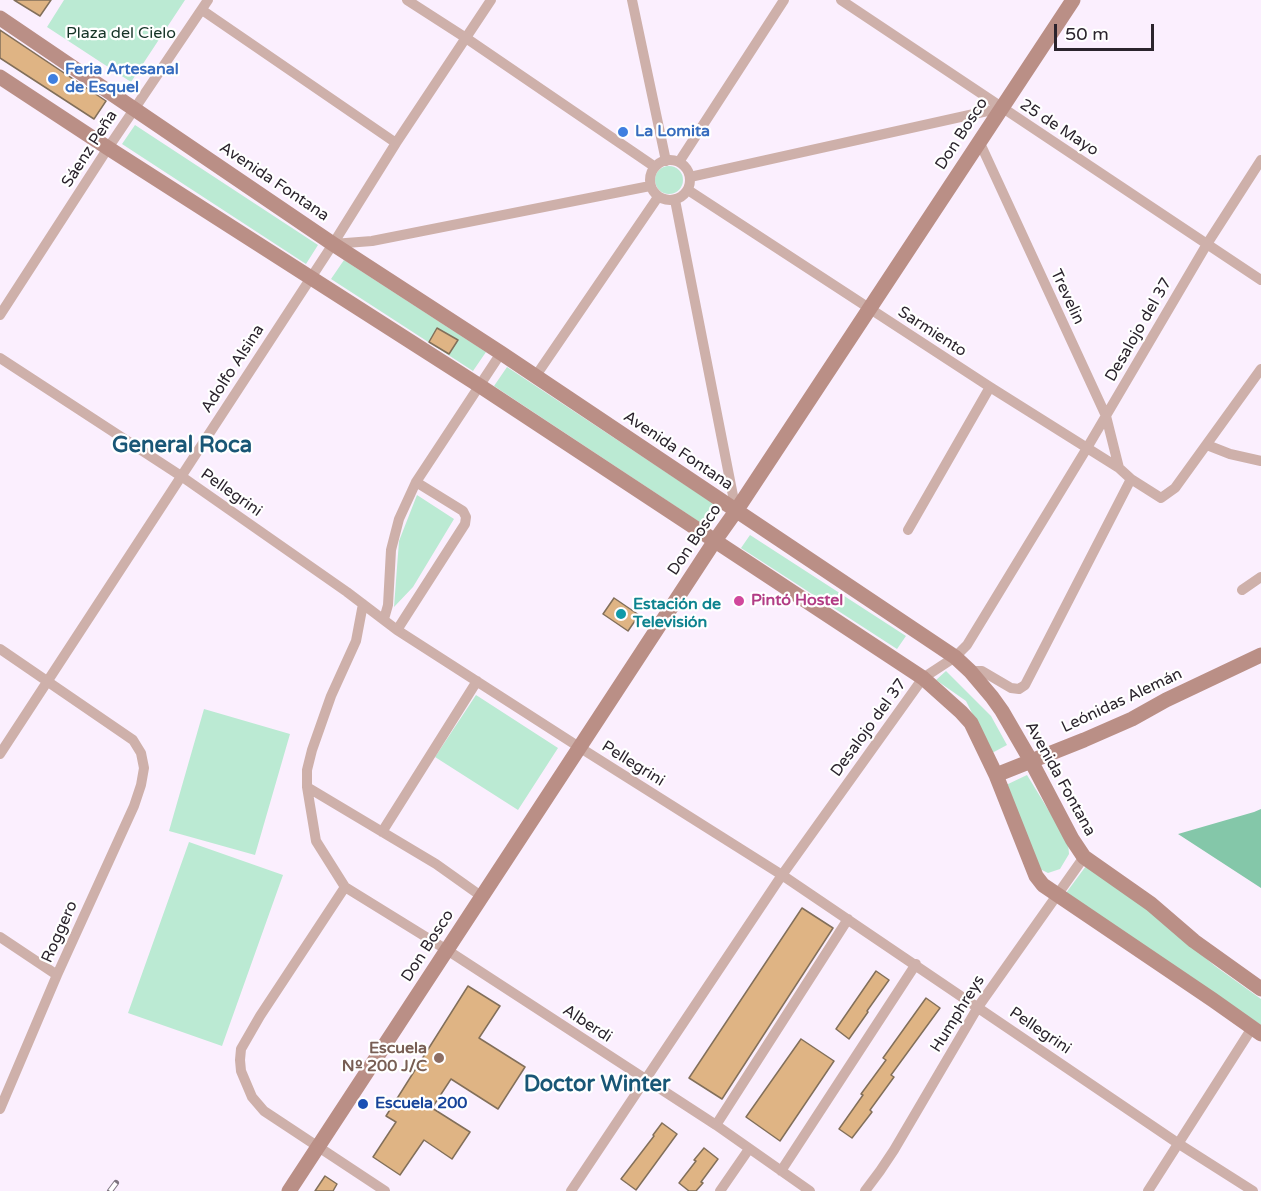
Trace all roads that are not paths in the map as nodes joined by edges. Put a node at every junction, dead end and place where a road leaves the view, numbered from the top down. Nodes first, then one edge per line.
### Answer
1 (406, 0) edge
2 (491, 0) edge
3 (632, 0) edge
4 (784, 0) edge
5 (841, 0) edge
6 (1073, 0) edge
7 (205, 5) edge
8 (0, 18) edge
9 (466, 38) junction
10 (0, 77) edge
11 (1001, 108) junction
12 (135, 109) junction
13 (979, 141) junction
14 (396, 143) junction
15 (108, 148) junction
16 (1261, 160) edge
17 (666, 161) junction
18 (679, 162) junction
19 (655, 167) junction
20 (690, 177) junction
21 (650, 186) junction
22 (688, 190) junction
23 (658, 197) junction
24 (675, 200) junction
25 (333, 244) junction
26 (1207, 244) junction
27 (310, 278) junction
28 (1261, 280) edge
29 (869, 308) junction
30 (0, 315) edge
31 (501, 353) junction
32 (0, 358) edge
33 (1261, 369) edge
34 (535, 377) junction
35 (480, 386) junction
36 (990, 387) junction
37 (1106, 416) junction
38 (1207, 445) junction
39 (1087, 448) junction
40 (1261, 461) edge
41 (1119, 468) junction
42 (181, 476) junction
43 (1131, 479) junction
44 (416, 482) junction
45 (736, 511) junction
46 (908, 530) dead end
47 (714, 542) junction
48 (1261, 577) edge
49 (1242, 590) dead end
50 (363, 604) junction
51 (384, 619) junction
52 (397, 630) junction
53 (0, 649) edge
54 (1261, 655) edge
55 (955, 657) junction
56 (970, 671) junction
57 (923, 678) junction
58 (48, 681) junction
59 (477, 681) junction
60 (579, 747) junction
61 (0, 754) edge
62 (1031, 761) junction
63 (996, 775) junction
64 (307, 787) junction
65 (382, 832) junction
66 (1084, 857) junction
67 (782, 875) junction
68 (345, 887) junction
69 (1056, 894) junction
70 (481, 896) junction
71 (848, 919) junction
72 (0, 937) edge
73 (447, 950) junction
74 (916, 964) junction
75 (57, 975) junction
76 (1261, 989) edge
77 (978, 1007) junction
78 (1256, 1031) edge
79 (645, 1080) junction
80 (0, 1109) edge
81 (716, 1125) junction
82 (1179, 1144) junction
83 (317, 1147) junction
84 (749, 1149) junction
85 (781, 1172) junction
86 (381, 1190) edge
87 (289, 1191) edge
88 (572, 1191) edge
89 (720, 1191) edge
90 (810, 1191) edge
91 (865, 1191) edge
92 (1148, 1191) edge
93 (1253, 1191) edge

1 - 9 street
2 - 9 street, Adolfo Alsina
3 - 17 street
4 - 18 street
5 - 11 street, 25 de Mayo
6 - 11 street, Don Bosco
7 - 12 street, Sáenz Peña
7 - 14 street
8 - 12 street, Avenida Fontana
9 - 14 street, Adolfo Alsina
9 - 19 street
10 - 15 street
11 - 13 street, Don Bosco
11 - 20 street
11 - 26 street, 25 de Mayo
12 - 15 street, Sáenz Peña
12 - 25 street, Avenida Fontana
13 - 29 street, Don Bosco
13 - 37 street, Trevelin
14 - 25 street, Adolfo Alsina
15 - 27 street
15 - 30 street, Sáenz Peña
16 - 26 street, Desalojo del 37
17 - 18 street
17 - 19 street
18 - 20 street
19 - 21 street
20 - 22 street
21 - 23 street
21 - 25 street
22 - 24 street
22 - 29 street, Sarmiento
23 - 24 street
23 - 34 street
24 - 45 street
25 - 27 street, Adolfo Alsina
25 - 31 street, Avenida Fontana
26 - 28 street, 25 de Mayo
26 - 37 street, Desalojo del 37
27 - 35 street
27 - 42 street, Adolfo Alsina
29 - 36 street, Sarmiento
29 - 45 street, Don Bosco
31 - 34 street, Avenida Fontana
31 - 35 street
32 - 42 street, Pellegrini
33 - 38 street
34 - 45 street, Avenida Fontana
35 - 44 street
35 - 47 street
36 - 39 street, Sarmiento
36 - 46 street
37 - 39 street, Desalojo del 37
37 - 41 street, Trevelin
38 - 40 street
38 - 43 street, Sarmiento
39 - 41 street, Sarmiento
39 - 55 street, Desalojo del 37
41 - 43 street, Sarmiento
42 - 50 street, Pellegrini
42 - 58 street, Adolfo Alsina
43 - 56 street
44 - 51 street
44 - 52 street
45 - 47 street, Don Bosco
45 - 55 street, Avenida Fontana
47 - 57 street
47 - 60 street, Don Bosco
48 - 49 street
50 - 51 street, Pellegrini
50 - 64 street
51 - 52 street, Pellegrini
52 - 59 street, Pellegrini
53 - 58 street
54 - 62 street, Leónidas Alemán
55 - 56 street, Avenida Fontana
55 - 57 street, Desalojo del 37
56 - 62 street, Avenida Fontana
57 - 63 street
57 - 67 street, Desalojo del 37
58 - 61 street, Adolfo Alsina
58 - 75 street, Roggero
59 - 60 street, Pellegrini
59 - 65 street
60 - 67 street, Pellegrini
60 - 70 street, Don Bosco
62 - 63 street, Leónidas Alemán
62 - 66 street, Avenida Fontana
63 - 69 street
64 - 65 street
64 - 68 street
65 - 70 street
66 - 69 street, Humphreys
66 - 76 street, Avenida Fontana
67 - 71 street, Pellegrini
67 - 79 street, Desalojo del 37
68 - 73 street, Alberdi
68 - 83 street
69 - 77 street, Humphreys
69 - 78 street
70 - 73 street, Don Bosco
71 - 74 street, Pellegrini
71 - 81 street
72 - 75 street
73 - 79 street, Alberdi
73 - 83 street, Don Bosco
74 - 77 street, Pellegrini
74 - 85 street
75 - 80 street, Roggero
77 - 82 street, Pellegrini
77 - 91 street, Humphreys
78 - 82 street
79 - 81 street, Alberdi
79 - 88 street, Desalojo del 37
81 - 84 street, Alberdi
82 - 92 street
82 - 93 street, Pellegrini
83 - 86 street
83 - 87 street, Don Bosco
84 - 85 street, Alberdi
84 - 89 street
85 - 90 street, Alberdi

